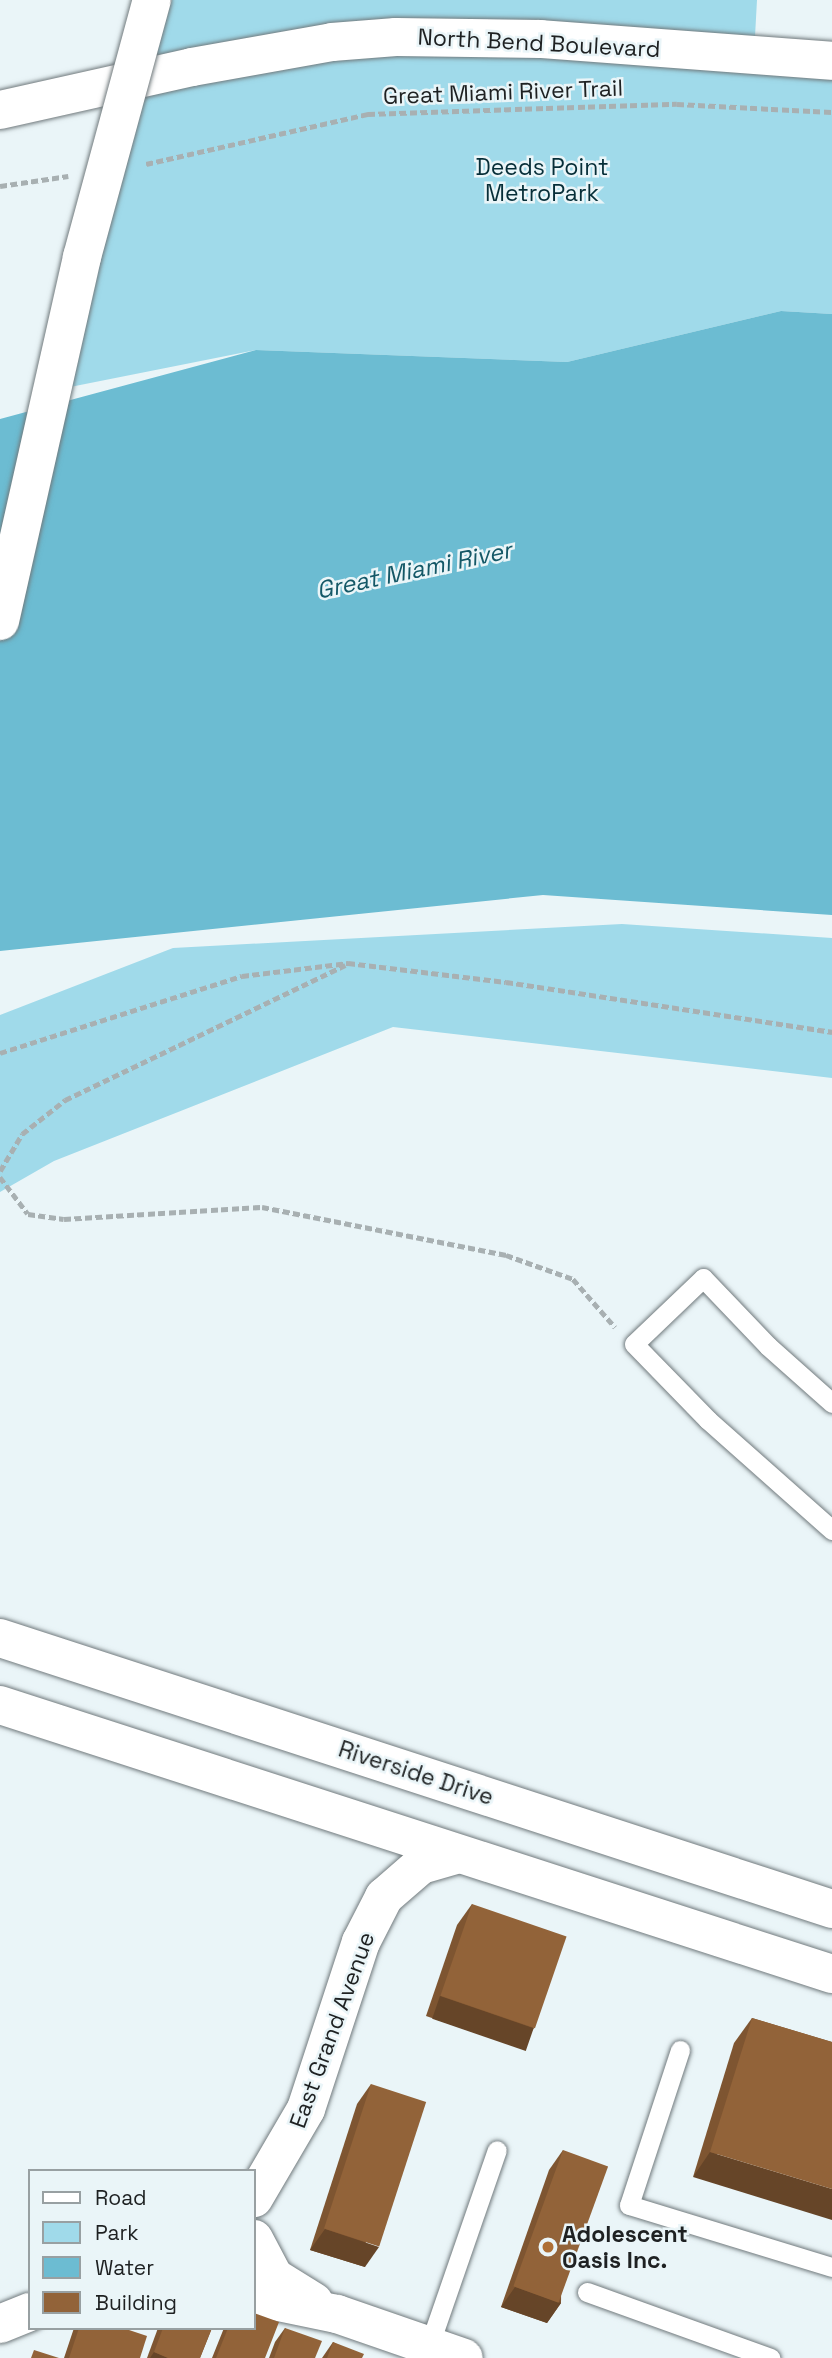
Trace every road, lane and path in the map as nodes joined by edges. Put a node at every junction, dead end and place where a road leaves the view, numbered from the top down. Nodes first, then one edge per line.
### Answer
1 (152, 0) edge
2 (832, 61) edge
3 (0, 110) edge
4 (832, 112) edge
5 (181, 158) dead end
6 (0, 621) edge
7 (348, 963) junction
8 (832, 1031) edge
9 (0, 1053) edge
10 (0, 1171) edge
11 (0, 1177) edge
12 (634, 1344) junction
13 (832, 1404) edge
14 (832, 1530) edge
15 (0, 1637) edge
16 (0, 1705) edge
17 (456, 1855) junction
18 (832, 1909) edge
19 (832, 1974) edge
20 (680, 2050) dead end
21 (497, 2150) dead end
22 (256, 2195) edge
23 (256, 2243) edge
24 (832, 2267) edge
25 (587, 2292) dead end
26 (256, 2297) edge
27 (28, 2313) edge
28 (337, 2314) junction
29 (0, 2323) edge
30 (446, 2352) edge
31 (771, 2358) edge

1 - 6 main road, bridge
2 - 3 main road, North Bend Boulevard
4 - 5 path, Great Miami River Trail
7 - 8 path
7 - 9 path
7 - 10 path
11 - 12 path
12 - 13 lane
12 - 14 lane
15 - 18 main road, Riverside Drive
16 - 17 main road
17 - 19 main road
17 - 22 main road, East Grand Avenue
20 - 24 lane
21 - 30 lane
23 - 28 main road
25 - 31 lane
26 - 28 main road
27 - 29 main road
28 - 30 main road

